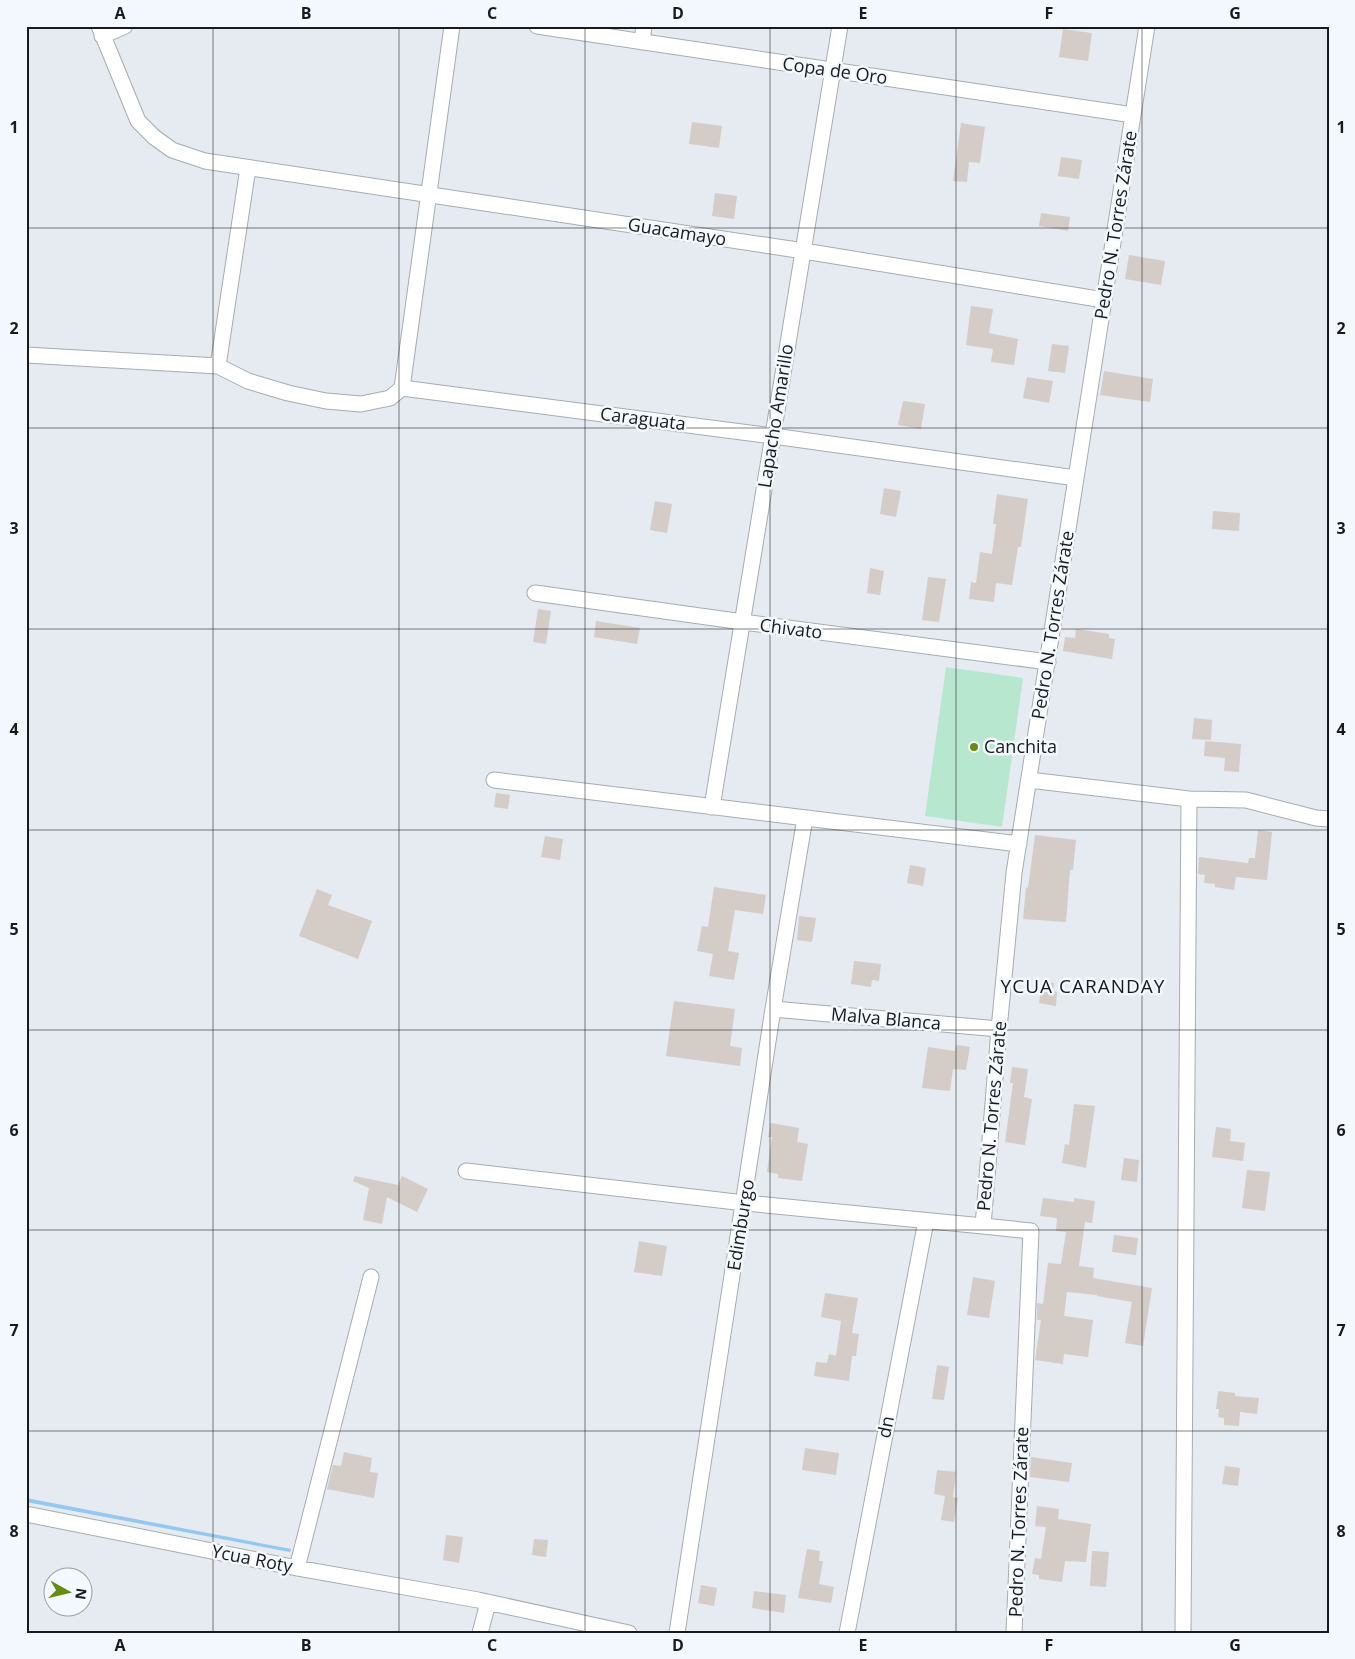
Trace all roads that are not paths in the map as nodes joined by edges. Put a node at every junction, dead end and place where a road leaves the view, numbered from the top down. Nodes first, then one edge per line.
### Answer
1 (124, 26) edge
2 (452, 26) edge
3 (537, 26) edge
4 (644, 26) edge
5 (840, 26) edge
6 (1147, 26) edge
7 (100, 31) edge
8 (642, 42) junction
9 (833, 70) junction
10 (1133, 115) junction
11 (248, 168) junction
12 (430, 195) junction
13 (804, 251) junction
14 (1104, 300) junction
15 (26, 355) edge
16 (218, 366) junction
17 (402, 388) junction
18 (773, 436) junction
19 (1076, 478) junction
20 (535, 593) dead end
21 (743, 622) junction
22 (1048, 662) junction
23 (494, 780) dead end
24 (1029, 780) junction
25 (1189, 798) junction
26 (712, 806) junction
27 (805, 818) junction
28 (1329, 819) edge
29 (1019, 844) junction
30 (773, 1009) junction
31 (999, 1030) junction
32 (466, 1171) dead end
33 (745, 1203) junction
34 (926, 1221) junction
35 (983, 1226) junction
36 (371, 1277) dead end
37 (26, 1514) edge
38 (297, 1568) junction
39 (483, 1601) junction
40 (480, 1633) edge
41 (629, 1633) edge
42 (677, 1633) edge
43 (847, 1633) edge
44 (1014, 1633) edge
45 (1184, 1633) edge

1 - 7 street
2 - 12 street
3 - 8 street, Copa de Oro
4 - 8 street
5 - 9 street, Lapacho Amarillo
6 - 10 street, Pedro N. Torres Zárate
7 - 11 street, Guacamayo
8 - 9 street, Copa de Oro
9 - 10 street, Copa de Oro
9 - 13 street, Lapacho Amarillo
10 - 14 street, Pedro N. Torres Zárate
11 - 12 street, Guacamayo
11 - 16 street
12 - 13 street, Guacamayo
12 - 17 street
13 - 14 street, Guacamayo
13 - 18 street, Lapacho Amarillo
14 - 19 street, Pedro N. Torres Zárate
15 - 16 street
16 - 17 street
17 - 18 street, Caraguata
18 - 19 street, Caraguata
18 - 21 street, Lapacho Amarillo
19 - 22 street, Pedro N. Torres Zárate
20 - 21 street, Chivato
21 - 22 street, Chivato
21 - 26 street, Lapacho Amarillo
22 - 24 street, Pedro N. Torres Zárate
23 - 26 street
24 - 25 street
24 - 29 street, Pedro N. Torres Zárate
25 - 28 street
25 - 45 street
26 - 27 street
27 - 29 street
27 - 30 street, Edimburgo
29 - 31 street, Pedro N. Torres Zárate
30 - 31 street, Malva Blanca
30 - 33 street, Edimburgo
31 - 35 street, Pedro N. Torres Zárate
32 - 33 street
33 - 34 street
33 - 42 street, Edimburgo
34 - 35 street
34 - 43 street, dn
35 - 44 street, Pedro N. Torres Zárate
36 - 38 street
37 - 38 street, Ycua Roty
38 - 39 street, Ycua Roty
39 - 40 street
39 - 41 street, Ycua Roty

